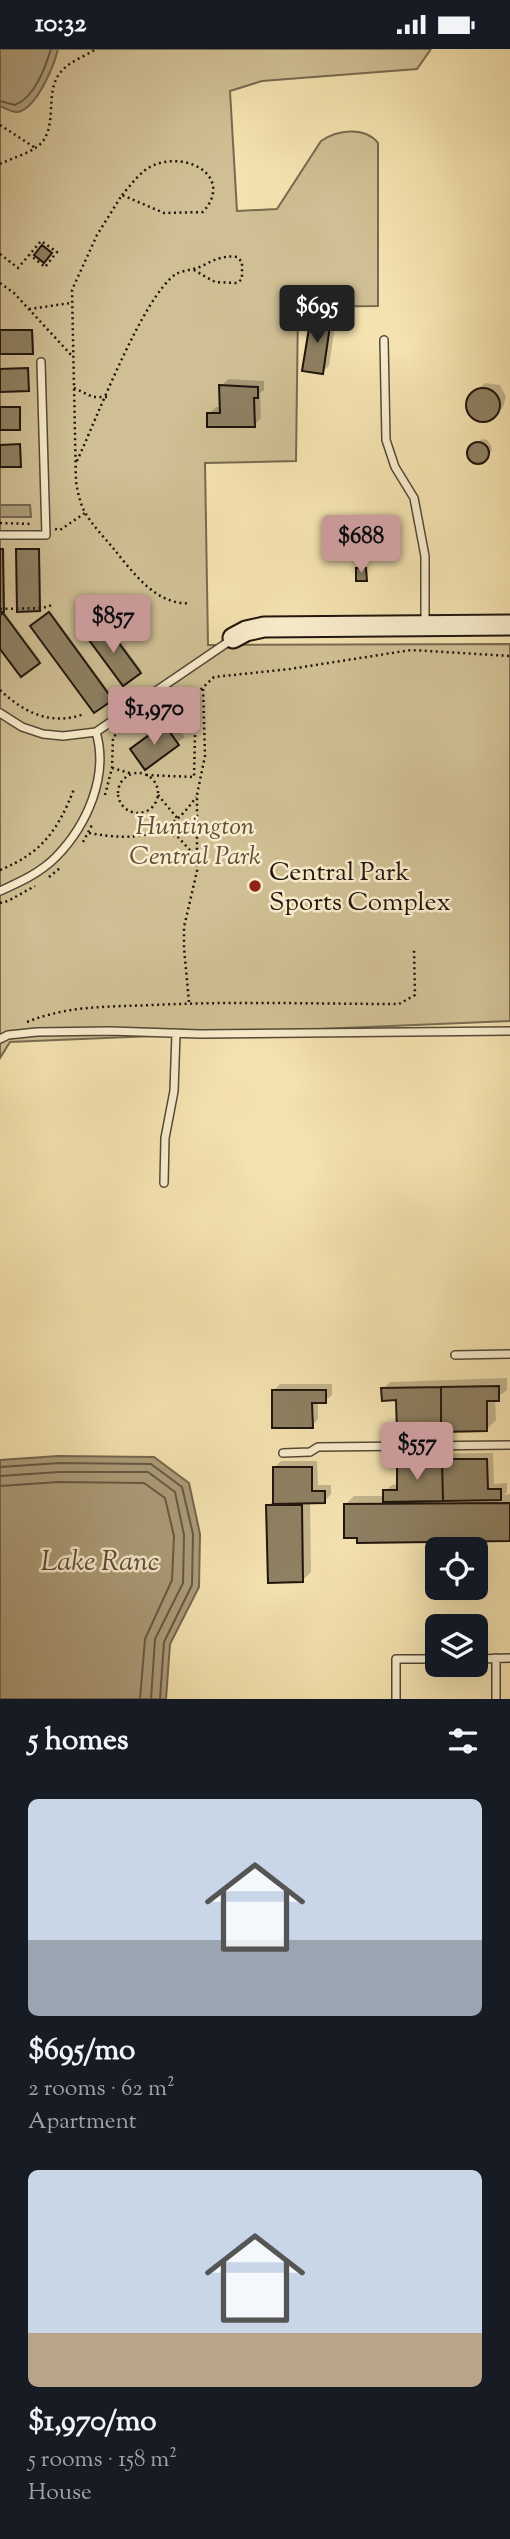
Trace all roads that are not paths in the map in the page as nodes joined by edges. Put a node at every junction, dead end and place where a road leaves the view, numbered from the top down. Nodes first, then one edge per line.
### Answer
1 (384, 340) dead end
2 (41, 362) dead end
3 (0, 535) edge
4 (510, 625) edge
5 (425, 634) junction
6 (233, 638) joint
7 (0, 713) edge
8 (96, 732) junction
9 (0, 891) edge
10 (510, 1031) edge
11 (176, 1033) junction
12 (0, 1039) edge
13 (164, 1183) dead end
14 (510, 1354) edge
15 (455, 1355) dead end
16 (510, 1445) edge
17 (283, 1453) dead end
18 (488, 1658) edge
19 (496, 1658) junction
20 (510, 1658) edge
21 (425, 1659) edge
22 (396, 1699) edge
23 (496, 1699) edge

1 - 5 lane
2 - 3 lane
4 - 5 street
5 - 6 street
6 - 8 lane
7 - 8 lane
8 - 9 lane
10 - 11 lane
11 - 12 lane
11 - 13 lane
14 - 15 lane
16 - 17 lane
18 - 19 lane
19 - 20 lane
19 - 23 lane
21 - 22 lane

